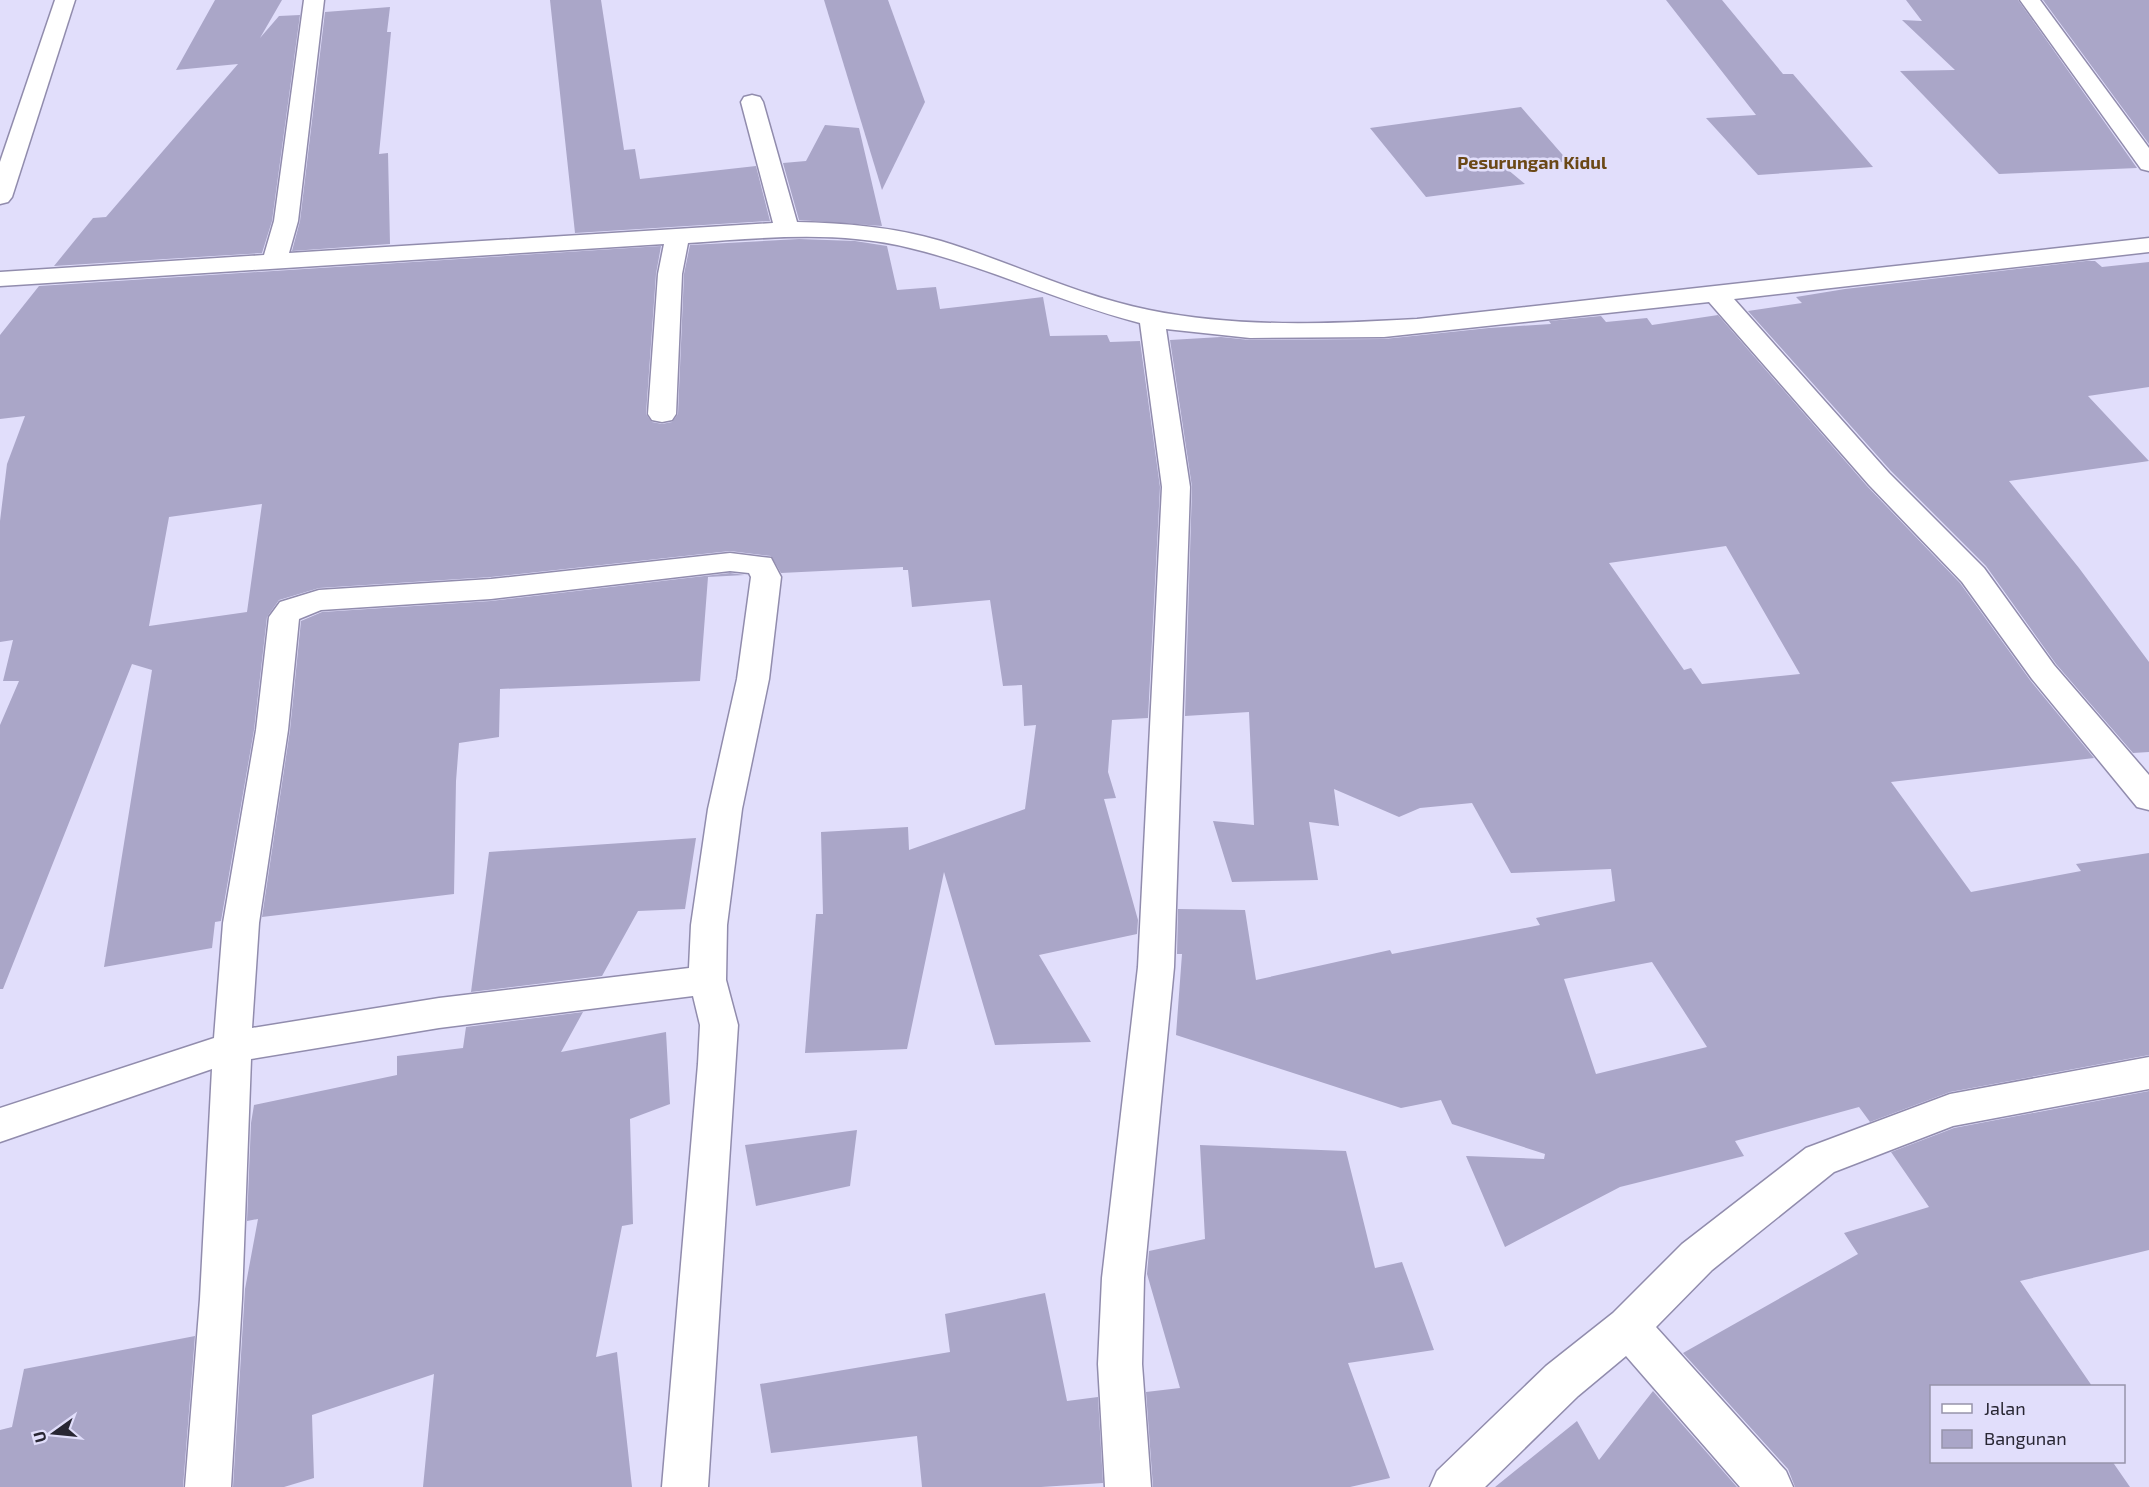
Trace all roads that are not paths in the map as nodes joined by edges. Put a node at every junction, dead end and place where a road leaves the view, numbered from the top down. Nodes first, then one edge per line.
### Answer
1 (65, 0) edge
2 (314, 0) edge
3 (2030, 0) edge
4 (752, 102) dead end
5 (2149, 164) edge
6 (0, 197) edge
7 (781, 208) junction
8 (677, 237) junction
9 (2149, 245) edge
10 (279, 247) junction
11 (0, 279) edge
12 (1716, 294) junction
13 (1152, 318) junction
14 (662, 414) dead end
15 (2149, 798) edge
16 (708, 980) junction
17 (232, 1047) junction
18 (2149, 1073) edge
19 (0, 1125) edge
20 (1628, 1326) junction
21 (208, 1487) edge
22 (685, 1487) edge
23 (1128, 1487) edge
24 (1453, 1487) edge
25 (1770, 1487) edge

1 - 6 street
2 - 10 street
3 - 5 street
4 - 7 street
7 - 8 street
7 - 13 street
8 - 10 street
8 - 14 street
9 - 12 street
10 - 11 street
12 - 13 street
12 - 15 street
13 - 23 street
16 - 17 street
16 - 17 street
16 - 22 street
17 - 19 street
17 - 21 street
18 - 20 street
20 - 24 street
20 - 25 street

